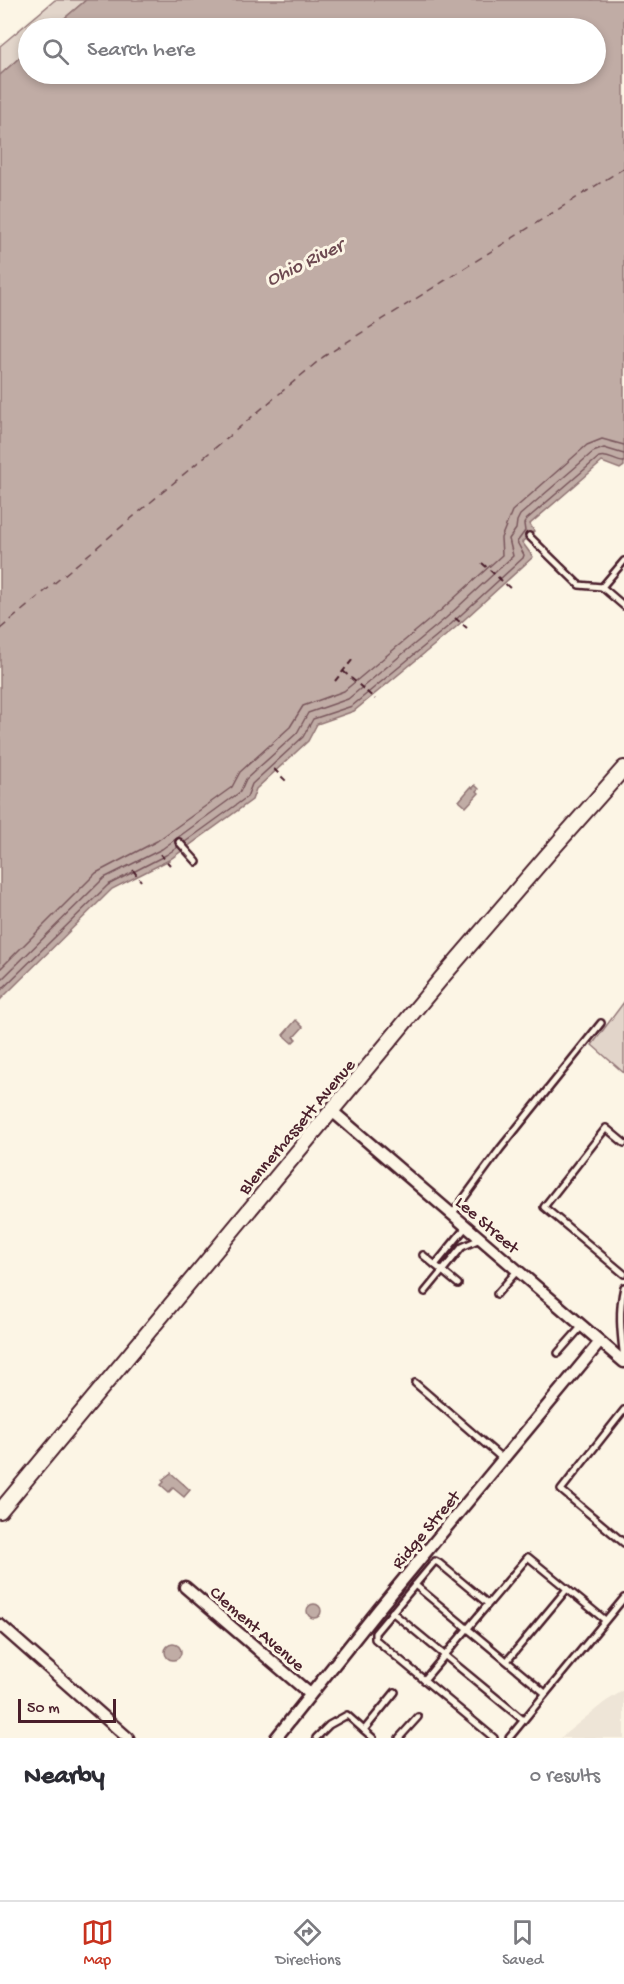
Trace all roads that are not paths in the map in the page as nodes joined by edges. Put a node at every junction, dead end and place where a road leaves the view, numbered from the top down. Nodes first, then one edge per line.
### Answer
1 (529, 536) dead end
2 (624, 561) edge
3 (602, 587) junction
4 (624, 606) edge
5 (624, 768) edge
6 (179, 842) dead end
7 (197, 862) dead end
8 (601, 1023) dead end
9 (332, 1111) junction
10 (624, 1143) edge
11 (452, 1215) junction
12 (466, 1227) junction
13 (480, 1239) junction
14 (423, 1255) dead end
15 (435, 1265) junction
16 (442, 1271) junction
17 (517, 1271) junction
18 (624, 1274) edge
19 (458, 1284) dead end
20 (624, 1287) edge
21 (425, 1292) dead end
22 (497, 1294) dead end
23 (582, 1326) junction
24 (600, 1342) junction
25 (558, 1353) dead end
26 (624, 1360) edge
27 (415, 1383) dead end
28 (624, 1410) edge
29 (504, 1460) junction
30 (0, 1511) edge
31 (624, 1543) edge
32 (415, 1585) junction
33 (185, 1587) dead end
34 (567, 1588) junction
35 (624, 1598) edge
36 (487, 1603) junction
37 (393, 1612) junction
38 (605, 1620) junction
39 (0, 1625) edge
40 (467, 1629) junction
41 (445, 1655) junction
42 (507, 1661) junction
43 (424, 1680) junction
44 (395, 1692) dead end
45 (545, 1693) junction
46 (310, 1694) junction
47 (418, 1717) dead end
48 (523, 1720) junction
49 (364, 1730) junction
50 (128, 1738) edge
51 (276, 1738) edge
52 (316, 1738) edge
53 (373, 1738) edge
54 (399, 1738) edge
55 (494, 1738) edge
56 (509, 1738) edge

1 - 3 lane
2 - 3 lane
3 - 4 lane
5 - 9 street, Blennerhassett Avenue
6 - 7 lane
8 - 11 lane
9 - 11 street, Lee Street
9 - 30 street, Blennerhassett Avenue
10 - 18 lane
11 - 12 street, Lee Street
12 - 13 street, Lee Street
12 - 15 lane
13 - 16 lane
13 - 17 street, Lee Street
14 - 15 lane
15 - 16 lane
16 - 19 lane
16 - 21 lane
17 - 22 lane
17 - 23 street, Lee Street
20 - 26 lane
23 - 24 street, Lee Street
23 - 25 lane
24 - 26 street, Lee Street
24 - 29 street, Ridge Street
27 - 29 lane
28 - 31 lane
29 - 46 street, Ridge Street
32 - 36 lane
32 - 37 lane
32 - 40 lane
33 - 46 street, Clement Avenue
34 - 36 lane
34 - 38 lane
34 - 42 lane
35 - 38 lane
36 - 40 lane
37 - 41 lane
37 - 43 lane
38 - 45 lane
39 - 50 street
40 - 41 lane
40 - 42 lane
41 - 43 lane
41 - 48 lane
42 - 45 lane
43 - 55 lane
44 - 49 lane
45 - 48 lane
46 - 51 street, Ridge Street
47 - 54 lane
48 - 56 lane
49 - 52 lane
49 - 53 lane

